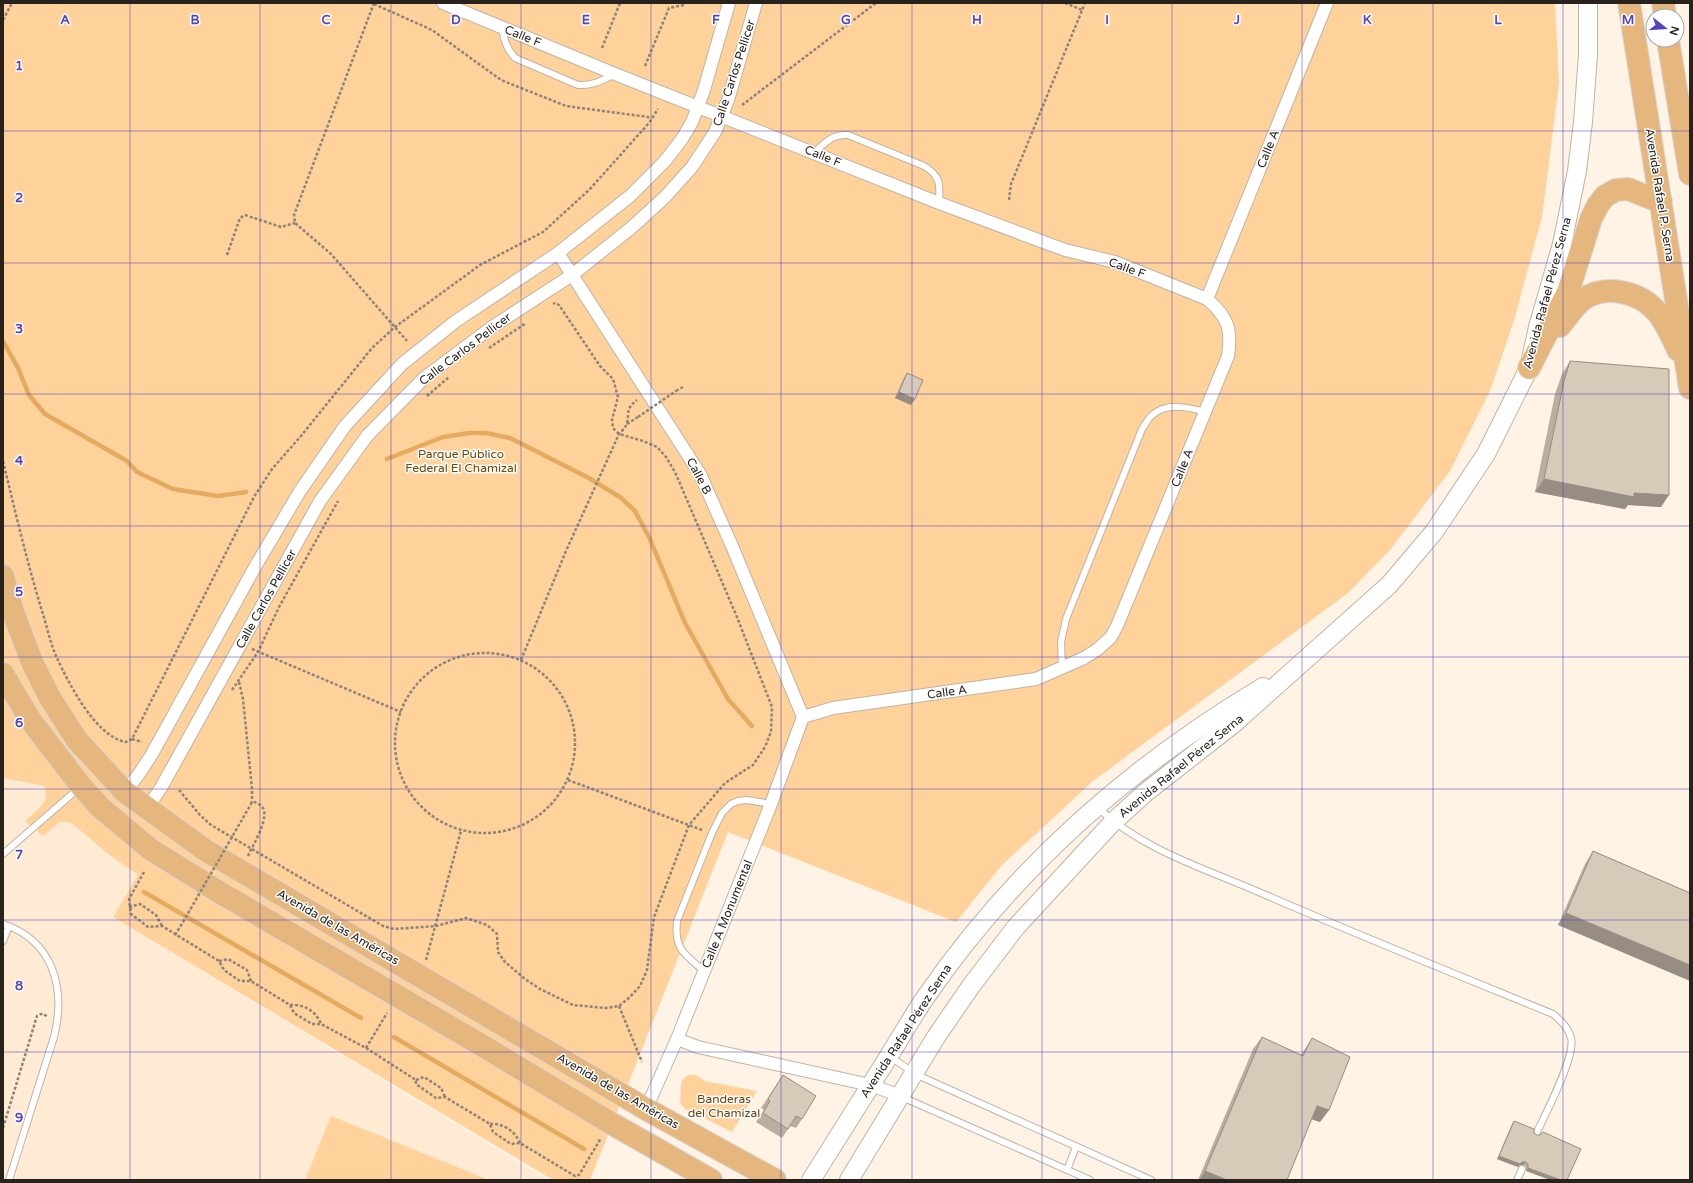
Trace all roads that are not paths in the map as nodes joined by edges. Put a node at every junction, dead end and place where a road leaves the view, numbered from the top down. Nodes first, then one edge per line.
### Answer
1 (443, 3) edge
2 (729, 3) edge
3 (756, 3) edge
4 (1327, 3) edge
5 (1588, 3) edge
6 (1629, 3) edge
7 (502, 27) junction
8 (1669, 48) edge
9 (615, 74) junction
10 (698, 106) junction
11 (721, 116) junction
12 (815, 152) junction
13 (1690, 174) edge
14 (1661, 202) junction
15 (940, 203) junction
16 (558, 253) junction
17 (572, 276) junction
18 (1207, 299) junction
19 (1686, 365) junction
20 (1529, 368) junction
21 (1690, 388) edge
22 (1205, 412) junction
23 (3, 576) edge
24 (1062, 668) junction
25 (1294, 668) junction
26 (3, 674) edge
27 (803, 717) junction
28 (81, 786) junction
29 (125, 792) junction
30 (771, 804) junction
31 (1096, 806) junction
32 (147, 809) junction
33 (1113, 822) junction
34 (3, 854) edge
35 (6, 925) edge
36 (3, 941) edge
37 (704, 971) junction
38 (677, 1039) junction
39 (483, 1046) junction
40 (889, 1056) junction
41 (915, 1074) junction
42 (870, 1085) junction
43 (901, 1096) junction
44 (646, 1109) junction
45 (1536, 1134) edge
46 (633, 1135) junction
47 (1076, 1147) junction
48 (1522, 1169) dead end
49 (1067, 1170) junction
50 (9, 1180) edge
51 (691, 1180) edge
52 (711, 1180) edge
53 (775, 1180) edge
54 (811, 1180) edge
55 (849, 1180) edge
56 (1090, 1180) edge
57 (1151, 1180) edge
58 (1517, 1180) edge

1 - 7 street, Calle F
2 - 10 street, Calle Carlos Pellicer
3 - 11 street, Calle Carlos Pellicer
4 - 18 street, Calle A
5 - 20 main road, Avenida Rafael Pérez Serna
6 - 14 highway, Avenida Rafael P. Serna
7 - 9 street, Calle F
7 - 9 lane
8 - 13 highway
9 - 10 street, Calle F
10 - 11 street, Calle F
10 - 16 street, Calle Carlos Pellicer
11 - 12 street, Calle F
11 - 17 street, Calle Carlos Pellicer
12 - 15 street, Calle F
12 - 15 lane
14 - 19 highway, Avenida Rafael P. Serna
14 - 20 highway
15 - 18 street, Calle F
16 - 17 street, Calle B
16 - 29 street, Calle Carlos Pellicer
17 - 27 street, Calle B
17 - 32 street, Calle Carlos Pellicer
18 - 22 street, Calle A
19 - 20 highway
19 - 21 highway, Avenida Rafael P. Serna
20 - 25 main road, Avenida Rafael Pérez Serna
22 - 24 street, Calle A
22 - 24 lane
23 - 29 highway, Avenida de las Américas
24 - 27 street, Calle A
25 - 31 main road, Avenida Rafael Pérez Serna
25 - 33 main road, Avenida Rafael Pérez Serna
26 - 28 highway
27 - 30 street, Calle A Monumental
28 - 34 lane
28 - 39 highway
29 - 32 highway, Avenida de las Américas
30 - 37 street, Calle A Monumental
30 - 37 lane
31 - 33 lane
31 - 40 main road, Avenida Rafael Pérez Serna
32 - 44 highway, Avenida de las Américas
33 - 41 main road, Avenida Rafael Pérez Serna
33 - 45 lane
35 - 36 lane
35 - 50 lane
37 - 38 street, Calle A Monumental
38 - 42 street
38 - 44 street, Calle A Monumental
39 - 44 highway
39 - 46 highway
40 - 41 lane
40 - 42 main road, Avenida Rafael Pérez Serna
41 - 43 main road, Avenida Rafael Pérez Serna
41 - 47 lane
42 - 43 street
42 - 54 main road, Avenida Rafael Pérez Serna
43 - 49 lane
43 - 55 main road, Avenida Rafael Pérez Serna
44 - 53 highway, Avenida de las Américas
46 - 51 main road
46 - 52 highway
47 - 49 lane
47 - 57 lane
48 - 58 lane
49 - 56 lane

